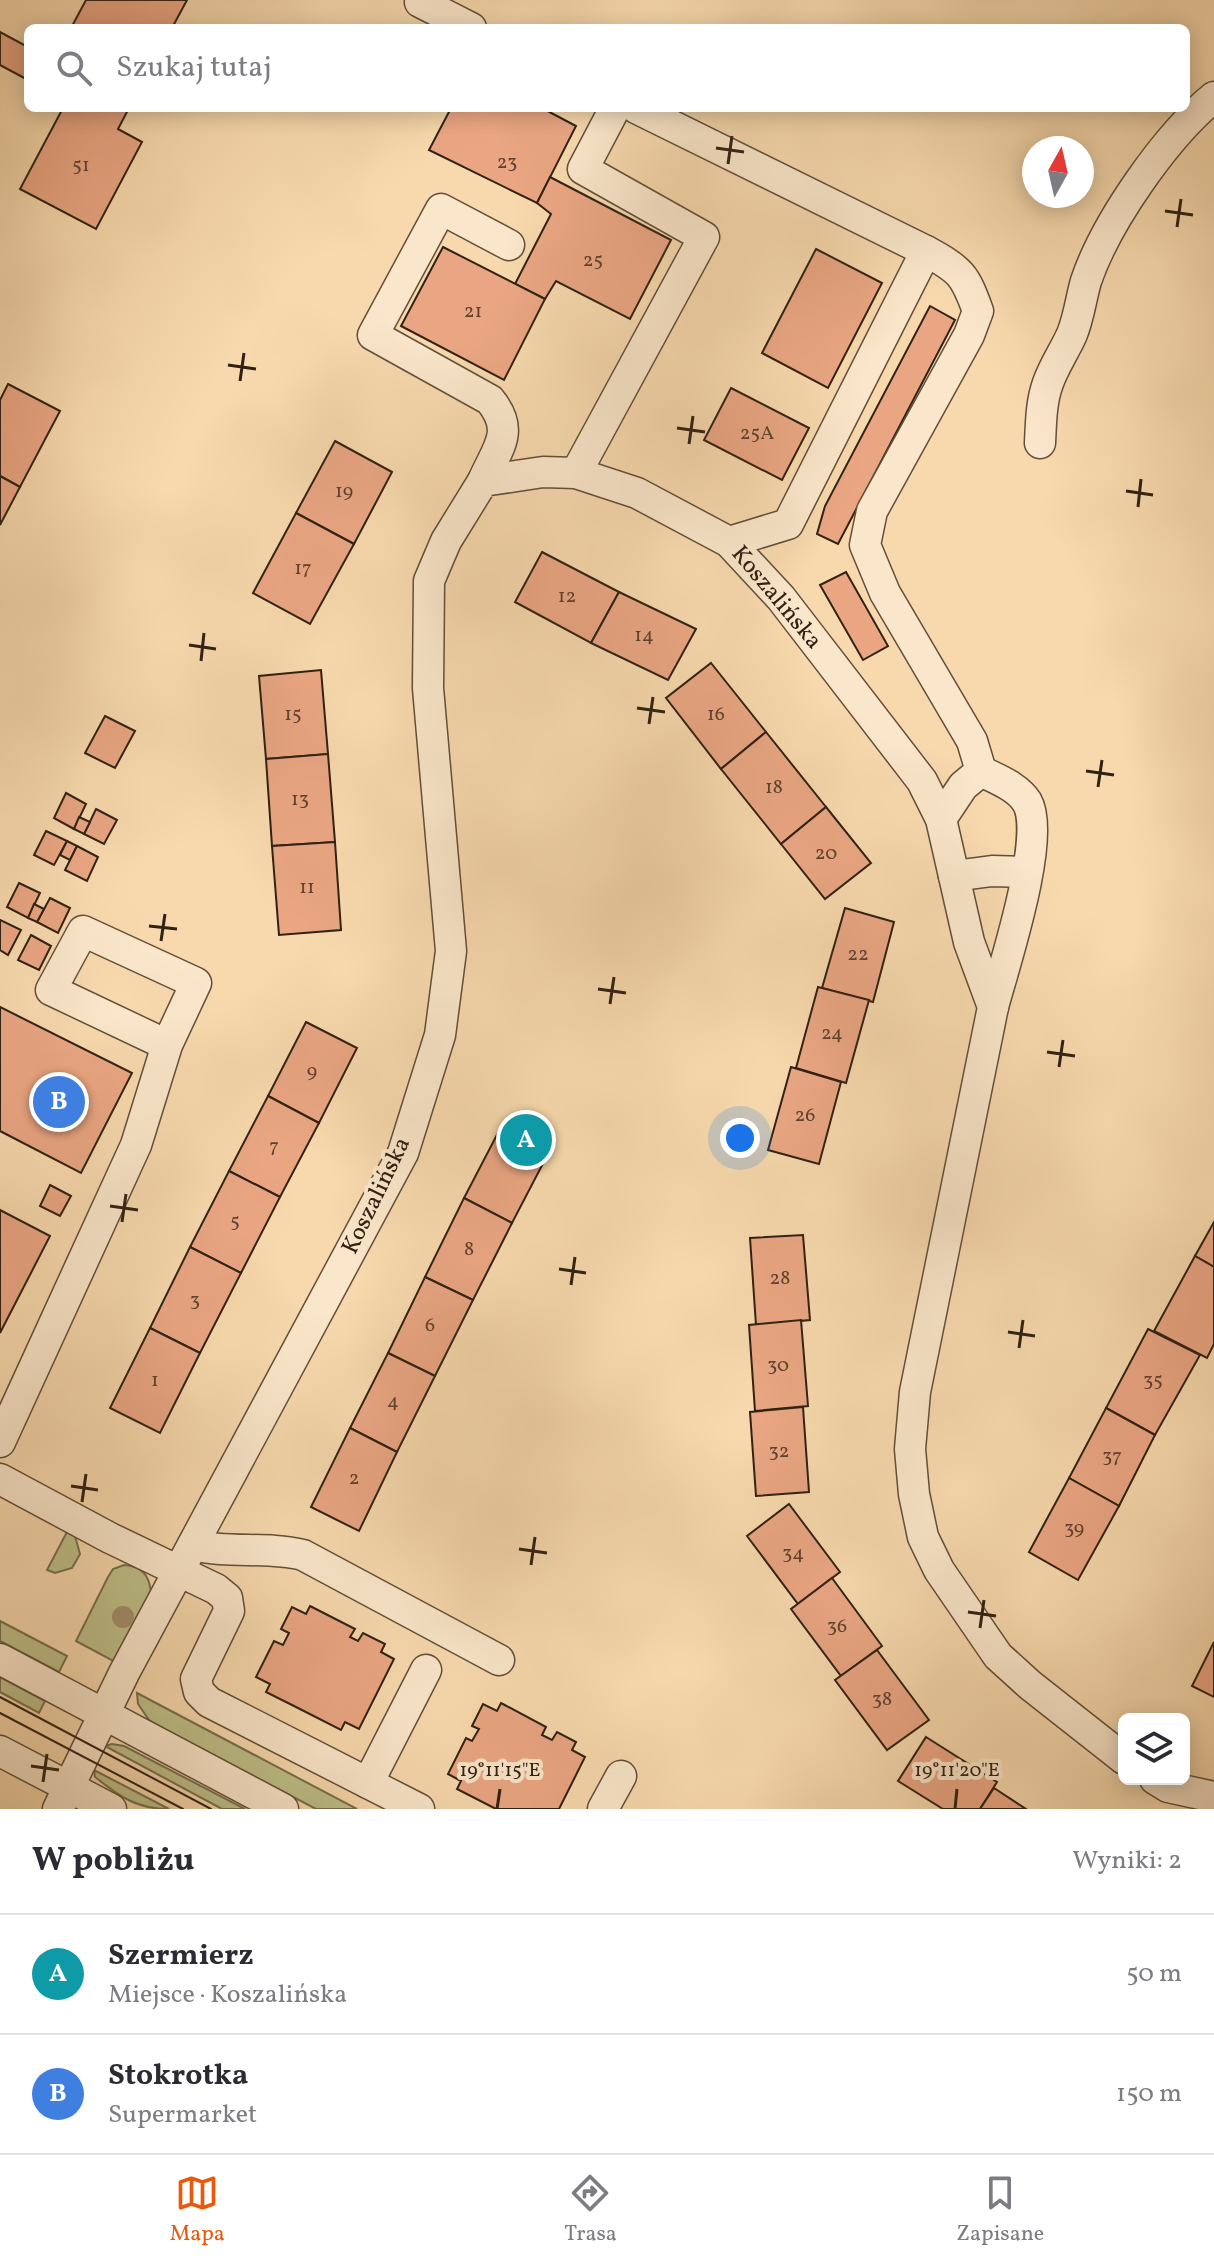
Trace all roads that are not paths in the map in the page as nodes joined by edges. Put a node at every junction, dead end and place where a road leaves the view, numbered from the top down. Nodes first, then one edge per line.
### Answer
1 (420, 2) edge
2 (463, 24) edge
3 (1214, 97) edge
4 (613, 112) edge
5 (644, 112) edge
6 (509, 245) dead end
7 (926, 251) junction
8 (1040, 443) dead end
9 (576, 473) junction
10 (483, 481) junction
11 (729, 542) junction
12 (981, 771) junction
13 (941, 819) junction
14 (1026, 872) junction
15 (954, 876) junction
16 (993, 1007) junction
17 (167, 1045) junction
18 (0, 1442) edge
19 (0, 1479) edge
20 (193, 1545) junction
21 (178, 1571) junction
22 (0, 1659) edge
23 (499, 1660) dead end
24 (426, 1670) dead end
25 (104, 1714) junction
26 (0, 1751) edge
27 (1118, 1754) edge
28 (621, 1776) dead end
29 (368, 1783) junction
30 (1165, 1785) edge
31 (1214, 1797) edge
32 (63, 1798) edge
33 (111, 1809) edge
34 (283, 1809) edge
35 (419, 1809) edge
36 (603, 1809) edge

1 - 2 street
3 - 8 street
4 - 9 street
5 - 7 street
6 - 10 street
7 - 11 street
7 - 12 street
9 - 10 street, Koszalińska
9 - 11 street, Koszalińska
10 - 20 street, Koszalińska
11 - 13 street, Koszalińska
12 - 13 street
12 - 14 street
13 - 15 street, Koszalińska
14 - 15 street
14 - 16 street
15 - 16 street, Koszalińska
16 - 27 street
17 - 17 street
17 - 18 street
19 - 21 street
20 - 21 street, Koszalińska
20 - 23 street
21 - 25 street, Koszalińska
21 - 29 street
22 - 25 street
24 - 29 street
25 - 32 street, Koszalińska
25 - 34 street
26 - 32 street
28 - 36 street
29 - 35 street
30 - 31 street
32 - 33 street

